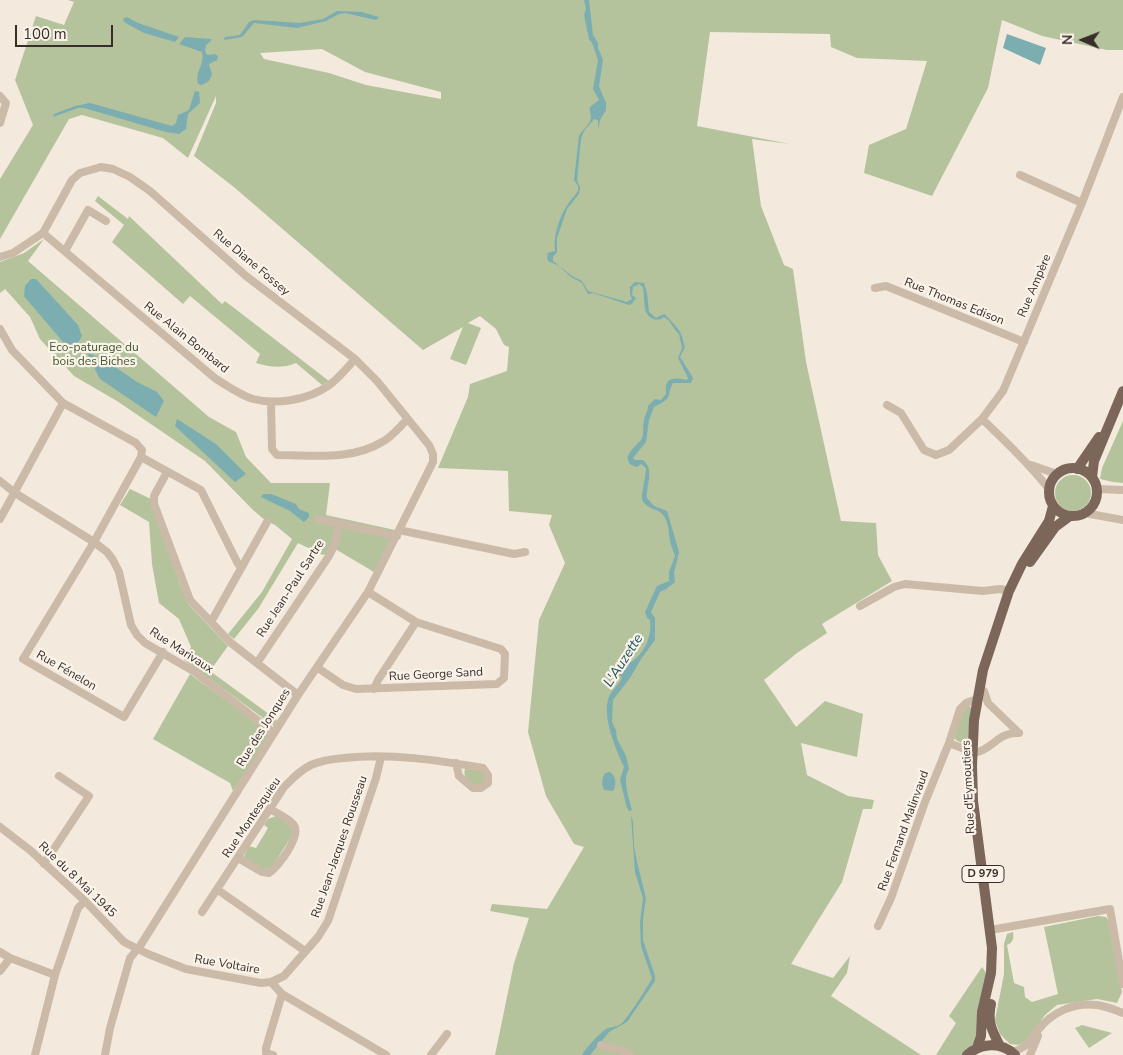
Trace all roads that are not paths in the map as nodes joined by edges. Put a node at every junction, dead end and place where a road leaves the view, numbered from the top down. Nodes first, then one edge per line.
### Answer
1 (0, 96) edge
2 (1123, 97) edge
3 (0, 123) edge
4 (1020, 175) dead end
5 (1082, 203) junction
6 (106, 221) dead end
7 (43, 233) junction
8 (65, 251) junction
9 (0, 257) edge
10 (875, 288) dead end
11 (0, 329) edge
12 (1024, 342) junction
13 (355, 360) junction
14 (1123, 391) edge
15 (271, 402) junction
16 (63, 403) junction
17 (887, 405) dead end
18 (408, 418) junction
19 (982, 419) junction
20 (1110, 422) junction
21 (141, 454) junction
22 (1029, 464) junction
23 (1077, 469) junction
24 (167, 472) junction
25 (1057, 474) junction
26 (1092, 477) junction
27 (0, 481) edge
28 (1049, 489) junction
29 (1097, 489) junction
30 (1123, 490) edge
31 (15, 493) junction
32 (411, 506) joint
33 (1053, 506) junction
34 (1085, 513) junction
35 (1070, 516) junction
36 (0, 519) edge
37 (318, 519) dead end
38 (1123, 520) edge
39 (267, 522) dead end
40 (340, 524) junction
41 (398, 533) junction
42 (94, 542) junction
43 (525, 552) dead end
44 (242, 567) junction
45 (1009, 591) junction
46 (368, 592) junction
47 (860, 606) dead end
48 (211, 622) junction
49 (416, 622) junction
50 (163, 652) junction
51 (257, 663) junction
52 (318, 668) junction
53 (374, 689) junction
54 (298, 695) junction
55 (980, 695) junction
56 (274, 733) junction
57 (949, 743) junction
58 (975, 752) junction
59 (381, 756) junction
60 (456, 763) dead end
61 (59, 776) dead end
62 (270, 808) junction
63 (1, 832) edge
64 (238, 858) junction
65 (44, 864) junction
66 (218, 890) junction
67 (85, 901) junction
68 (202, 912) dead end
69 (878, 926) dead end
70 (996, 929) junction
71 (137, 949) junction
72 (305, 951) junction
73 (0, 952) edge
74 (10, 958) junction
75 (0, 971) edge
76 (56, 974) junction
77 (271, 982) junction
78 (1123, 984) edge
79 (282, 994) junction
80 (1123, 1013) edge
81 (1044, 1023) junction
82 (447, 1034) dead end
83 (601, 1044) dead end
84 (1000, 1046) junction
85 (977, 1048) junction
86 (1014, 1053) edge
87 (35, 1055) edge
88 (105, 1055) edge
89 (273, 1055) edge
90 (386, 1055) edge
91 (431, 1055) edge
92 (630, 1055) edge
93 (967, 1055) edge
94 (1030, 1055) edge

1 - 3 street
2 - 5 street, Rue Ampère
4 - 5 street
5 - 12 street, Rue Ampère
6 - 8 street
7 - 8 street, Rue Alain Bombard
7 - 9 street, Rue Diane Fossey
7 - 13 street, Rue Diane Fossey
8 - 15 street, Rue Alain Bombard
10 - 12 street, Rue Thomas Edison
11 - 16 street
12 - 19 street, Rue Ampère
13 - 15 street, Rue Alain Bombard
13 - 18 street, Rue Diane Fossey
14 - 20 main road
15 - 18 street
16 - 21 street
16 - 31 street
17 - 19 street, Rue Ampère
18 - 32 street, Rue Diane Fossey
19 - 22 street
20 - 23 main road
20 - 26 main road
21 - 24 street
21 - 42 street
22 - 25 street
22 - 28 street
23 - 25 main road
23 - 26 main road
24 - 44 street
24 - 48 street
25 - 28 main road
26 - 29 main road
27 - 31 street, Rue Marivaux
28 - 33 main road
29 - 30 street
29 - 34 main road
31 - 36 street
31 - 42 street, Rue Marivaux
32 - 41 street, Rue des Jonques
33 - 35 main road
33 - 45 main road, D 979
34 - 35 main road
34 - 38 street
35 - 55 main road, Rue d'Eymoutiers / D 979
37 - 40 street
39 - 44 street
40 - 41 street
40 - 51 street, Rue Jean-Paul Sartre
41 - 43 street
41 - 46 street, Rue des Jonques
42 - 50 street, Rue Marivaux
42 - 50 street, Rue Fénelon
44 - 48 street
45 - 47 street
45 - 55 main road, D 979
46 - 49 street, Rue George Sand
46 - 52 street, Rue des Jonques
48 - 51 street
49 - 53 street
49 - 53 street, Rue George Sand
50 - 56 street, Rue Marivaux
51 - 54 street
52 - 53 street, Rue George Sand
52 - 54 street, Rue des Jonques
54 - 56 street, Rue des Jonques
55 - 57 street, Rue Fernand Malinvaud
55 - 58 main road, Rue d'Eymoutiers / D 979
55 - 58 street
56 - 71 street, Rue des Jonques
57 - 58 street
57 - 69 street, Rue Fernand Malinvaud
58 - 70 main road, Rue d'Eymoutiers / D 979
58 - 85 main road, D 979
59 - 60 street, Rue Montesquieu
59 - 62 street, Rue Montesquieu
59 - 72 street, Rue Jean-Jacques Rousseau
61 - 65 street
62 - 64 street, Rue Montesquieu
62 - 64 street
63 - 65 street, Rue du 8 Mai 1945
64 - 66 street, Rue Montesquieu
65 - 67 street, Rue du 8 Mai 1945
66 - 68 street, Rue Montesquieu
66 - 72 street
67 - 71 street, Rue du 8 Mai 1945
67 - 76 street
70 - 78 street
70 - 84 main road, Rue d'Eymoutiers / D 979
71 - 77 street, Rue Voltaire
71 - 88 street, Rue des Jonques
72 - 77 street, Rue Jean-Jacques Rousseau
73 - 74 street
74 - 75 street
74 - 76 street
76 - 87 street
77 - 79 street, Rue Voltaire
79 - 89 street
79 - 90 street, Rue Voltaire
80 - 81 street
81 - 86 street
81 - 94 street
82 - 91 street
83 - 92 street
84 - 85 main road
84 - 86 main road
85 - 93 main road

